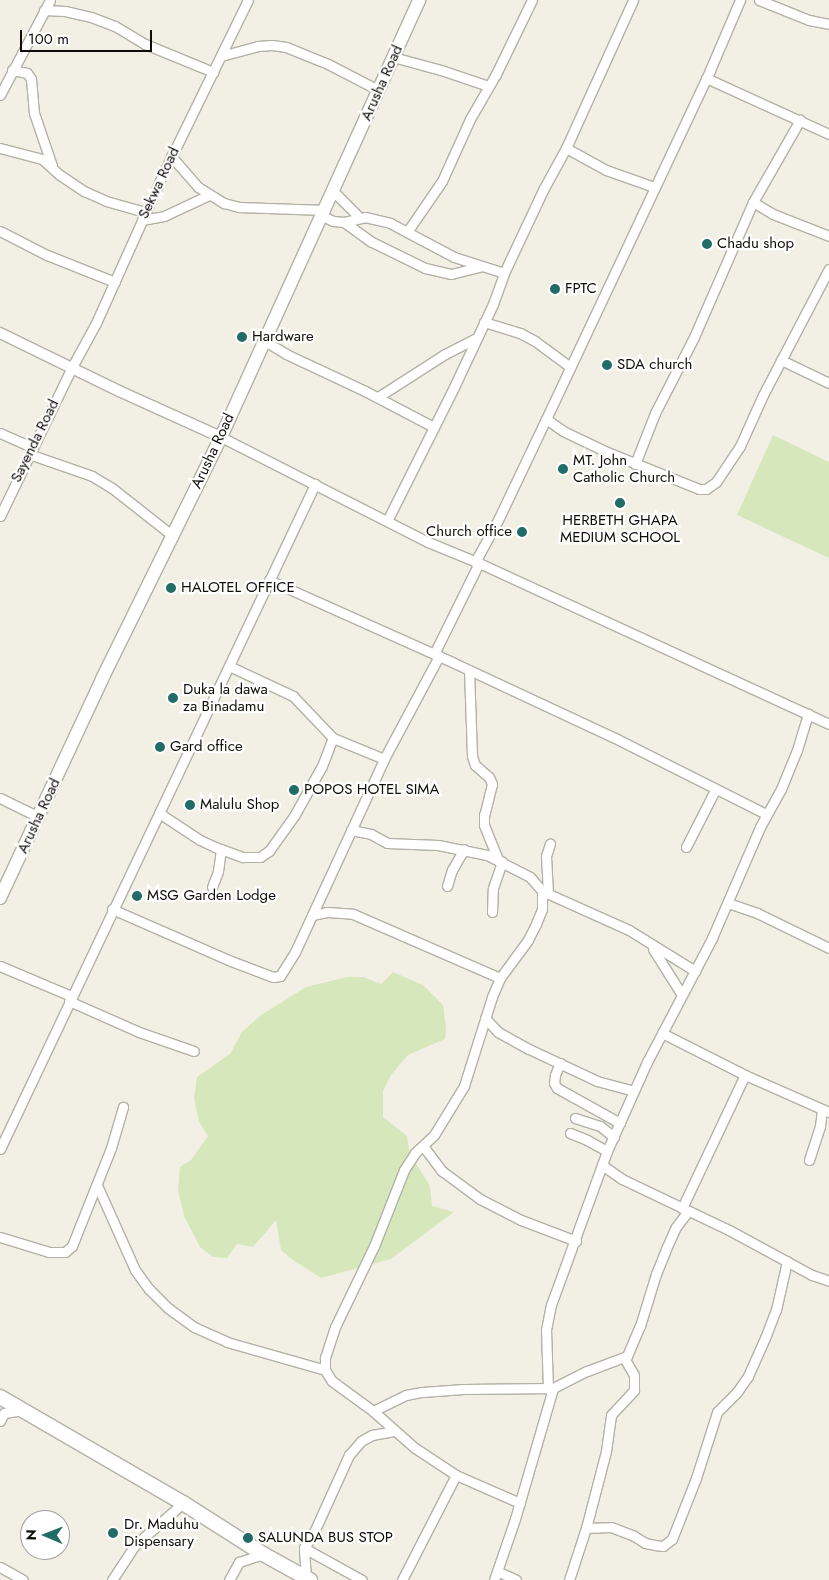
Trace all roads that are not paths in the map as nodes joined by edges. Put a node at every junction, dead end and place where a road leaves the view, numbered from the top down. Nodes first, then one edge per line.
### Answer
1 (50, 0) edge
2 (418, 0) edge
3 (532, 0) edge
4 (633, 0) edge
5 (740, 0) edge
6 (759, 0) edge
7 (247, 1) edge
8 (44, 10) junction
9 (829, 24) edge
10 (221, 56) junction
11 (393, 57) junction
12 (12, 70) junction
13 (213, 72) junction
14 (706, 78) junction
15 (488, 86) junction
16 (378, 90) junction
17 (0, 95) edge
18 (800, 120) junction
19 (829, 134) edge
20 (0, 148) edge
21 (566, 148) junction
22 (171, 156) junction
23 (53, 166) junction
24 (654, 187) junction
25 (333, 191) junction
26 (208, 195) junction
27 (754, 202) junction
28 (323, 213) junction
29 (144, 216) junction
30 (359, 217) junction
31 (344, 222) junction
32 (0, 231) edge
33 (407, 232) junction
34 (829, 236) edge
35 (482, 266) junction
36 (829, 269) edge
37 (504, 274) junction
38 (115, 282) junction
39 (484, 322) junction
40 (0, 333) edge
41 (476, 339) junction
42 (262, 340) junction
43 (781, 360) junction
44 (72, 366) junction
45 (570, 367) junction
46 (829, 383) edge
47 (378, 397) junction
48 (546, 419) junction
49 (434, 427) junction
50 (0, 433) edge
51 (221, 437) junction
52 (30, 451) junction
53 (635, 464) junction
54 (314, 484) junction
55 (0, 516) edge
56 (388, 521) junction
57 (173, 536) junction
58 (477, 562) junction
59 (270, 580) junction
60 (436, 655) junction
61 (229, 666) junction
62 (469, 670) junction
63 (808, 714) junction
64 (829, 724) edge
65 (333, 738) junction
66 (384, 759) junction
67 (715, 790) junction
68 (0, 798) edge
69 (159, 813) junction
70 (766, 814) junction
71 (39, 817) junction
72 (351, 830) junction
73 (550, 844) dead end
74 (686, 847) dead end
75 (221, 849) junction
76 (464, 849) junction
77 (500, 861) junction
78 (212, 886) dead end
79 (447, 886) dead end
80 (1, 892) edge
81 (545, 892) junction
82 (728, 903) junction
83 (112, 909) junction
84 (492, 912) dead end
85 (312, 915) junction
86 (651, 945) junction
87 (829, 948) edge
88 (0, 966) edge
89 (695, 971) junction
90 (500, 978) junction
91 (682, 995) junction
92 (70, 998) junction
93 (485, 1018) junction
94 (662, 1034) junction
95 (194, 1051) dead end
96 (560, 1064) junction
97 (745, 1075) junction
98 (634, 1091) junction
99 (124, 1107) dead end
100 (826, 1110) edge
101 (575, 1118) dead end
102 (620, 1123) junction
103 (570, 1134) dead end
104 (614, 1137) junction
105 (423, 1146) junction
106 (0, 1149) edge
107 (607, 1151) junction
108 (809, 1160) dead end
109 (602, 1165) junction
110 (97, 1186) junction
111 (685, 1210) junction
112 (0, 1238) edge
113 (576, 1241) junction
114 (787, 1261) junction
115 (829, 1281) edge
116 (624, 1358) junction
117 (325, 1370) junction
118 (550, 1389) junction
119 (0, 1397) edge
120 (23, 1410) junction
121 (373, 1411) junction
122 (0, 1421) edge
123 (394, 1430) junction
124 (456, 1475) junction
125 (520, 1502) junction
126 (183, 1503) junction
127 (586, 1528) junction
128 (304, 1548) junction
129 (263, 1554) junction
130 (0, 1567) edge
131 (496, 1576) edge
132 (308, 1579) edge
133 (23, 1580) edge
134 (112, 1580) edge
135 (228, 1580) edge
136 (362, 1580) edge
137 (402, 1580) edge
138 (516, 1580) edge
139 (569, 1580) edge

1 - 8 street
2 - 11 main road, Arusha Road
3 - 15 street
4 - 21 street
5 - 14 street
6 - 9 street
7 - 10 street, Sekwa Road
8 - 12 street
8 - 13 street
10 - 13 street, Sekwa Road
10 - 16 street
11 - 15 street
11 - 16 main road, Arusha Road
12 - 17 street
12 - 23 street
13 - 22 street, Sekwa Road
14 - 18 street
14 - 24 street
15 - 33 street
16 - 25 main road, Arusha Road
18 - 19 street
18 - 27 street
20 - 23 street
21 - 24 street
21 - 37 street
22 - 26 street
22 - 29 street, Sekwa Road
23 - 29 street
24 - 45 street
25 - 28 main road, Arusha Road
25 - 30 street
26 - 28 street
26 - 29 street
27 - 34 street
27 - 53 street
28 - 31 street
28 - 42 main road, Arusha Road
29 - 38 street, Sekwa Road
30 - 31 street
30 - 33 street
31 - 35 street
32 - 38 street
33 - 35 street
35 - 37 street
36 - 43 street
37 - 39 street
38 - 44 street, Sekwa Road
39 - 41 street
39 - 45 street
40 - 44 street
41 - 47 street
41 - 49 street
42 - 47 street
42 - 51 main road, Arusha Road
43 - 46 street
43 - 53 street
44 - 51 street
44 - 52 street, Sayenda Road
45 - 48 street
47 - 49 street
48 - 53 street
48 - 58 street
49 - 56 street
50 - 52 street
51 - 54 street
51 - 57 main road, Arusha Road
52 - 55 street, Sayenda Road
52 - 57 street
54 - 56 street
54 - 59 street
56 - 58 street
57 - 71 main road, Arusha Road
58 - 60 street
58 - 63 street
59 - 60 street
59 - 61 street
60 - 62 street
60 - 66 street
61 - 65 street
61 - 69 street
62 - 67 street
62 - 77 street
63 - 64 street
63 - 70 street
65 - 66 street
65 - 75 street
66 - 72 street
67 - 70 street
67 - 74 street
68 - 71 street
69 - 75 street
69 - 83 street
70 - 82 street
71 - 80 main road, Arusha Road
72 - 76 street
72 - 85 street
73 - 81 street
75 - 78 street
76 - 77 street
76 - 79 street
77 - 81 street
77 - 84 street
81 - 86 street
81 - 90 street
82 - 87 street
82 - 89 street
83 - 85 street
83 - 92 street
85 - 90 street
86 - 89 street
86 - 91 street
88 - 92 street
89 - 91 street
90 - 93 street
91 - 94 street
92 - 95 street
92 - 106 street
93 - 96 street
93 - 105 street
94 - 97 street
94 - 98 street
96 - 98 street
96 - 102 street
97 - 100 street
97 - 111 street
98 - 102 street
99 - 110 street
100 - 108 street
101 - 104 street
102 - 104 street
103 - 107 street
104 - 107 street
105 - 113 street
105 - 117 street
107 - 109 street
109 - 111 street
109 - 113 street
110 - 112 street
110 - 117 street
111 - 114 street
111 - 116 street
113 - 118 street
114 - 115 street
114 - 127 street
116 - 118 street
116 - 127 street
117 - 121 street
118 - 121 street
118 - 125 street
119 - 120 highway
120 - 122 street
120 - 126 highway
121 - 123 street
123 - 124 street
123 - 128 street
124 - 125 street
124 - 137 street
125 - 131 street
126 - 129 highway
126 - 134 street
127 - 139 street
128 - 132 street
128 - 136 street
129 - 132 highway
129 - 135 street
130 - 133 street
131 - 138 street

